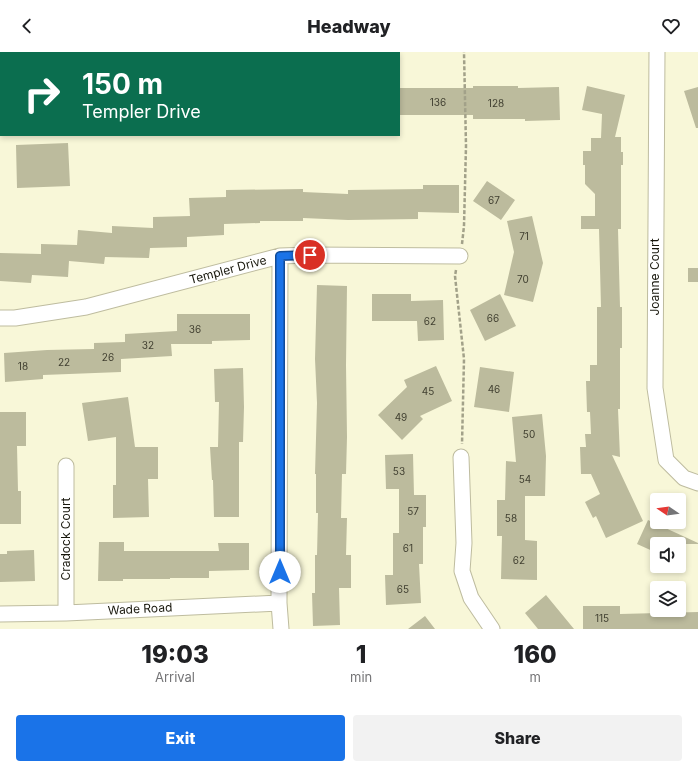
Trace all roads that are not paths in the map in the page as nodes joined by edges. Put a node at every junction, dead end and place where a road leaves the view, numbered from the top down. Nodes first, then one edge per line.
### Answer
1 (657, 52) edge
2 (280, 256) junction
3 (460, 256) road end
4 (0, 318) edge
5 (461, 457) road end
6 (66, 466) dead end
7 (698, 483) edge
8 (280, 603) junction
9 (66, 613) junction
10 (0, 614) edge
11 (281, 629) edge
12 (492, 629) edge

1 - 7 street, Joanne Court
2 - 3 street, Templer Drive
2 - 4 street, Templer Drive
2 - 8 street
5 - 12 street
6 - 9 street, Cradock Court
8 - 9 street, Wade Road
8 - 11 street
9 - 10 street, Wade Road

